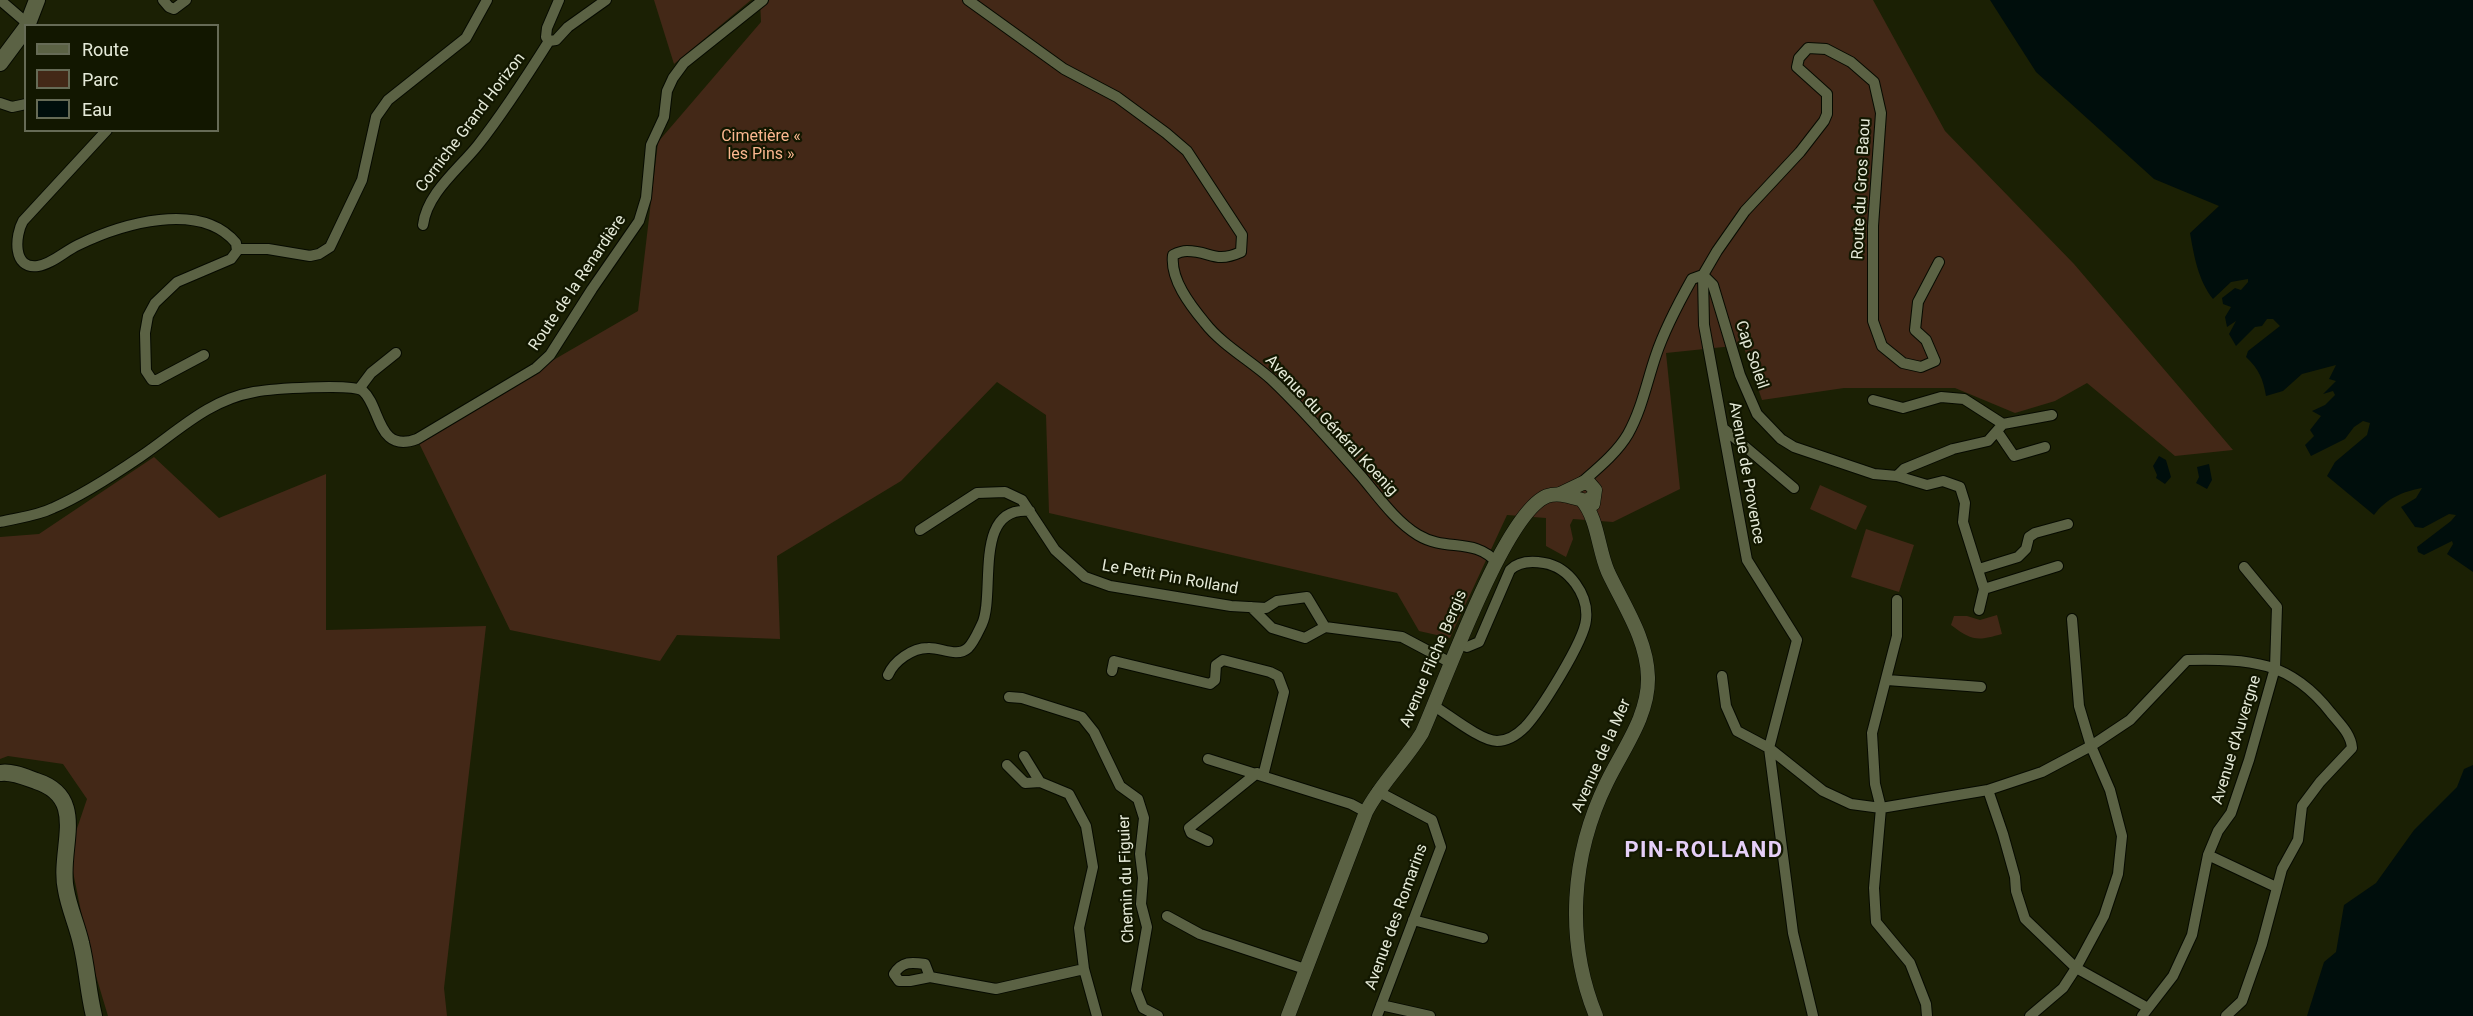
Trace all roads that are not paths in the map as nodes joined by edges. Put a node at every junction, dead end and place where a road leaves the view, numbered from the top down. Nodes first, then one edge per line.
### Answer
1 (0, 0) edge
2 (38, 0) edge
3 (163, 0) edge
4 (186, 0) edge
5 (487, 0) edge
6 (558, 0) edge
7 (606, 0) edge
8 (764, 0) edge
9 (968, 0) edge
10 (25, 24) edge
11 (28, 24) edge
12 (24, 30) edge
13 (549, 40) junction
14 (0, 63) edge
15 (0, 103) edge
16 (24, 104) edge
17 (105, 132) edge
18 (423, 225) dead end
19 (237, 249) junction
20 (1939, 262) dead end
21 (1703, 275) junction
22 (396, 353) dead end
23 (204, 355) dead end
24 (359, 389) junction
25 (1873, 400) dead end
26 (2052, 415) dead end
27 (2000, 427) junction
28 (1723, 428) junction
29 (2045, 447) dead end
30 (1602, 464) junction
31 (1897, 476) junction
32 (1794, 488) dead end
33 (1585, 492) junction
34 (1030, 511) junction
35 (0, 522) edge
36 (2068, 524) dead end
37 (920, 530) dead end
38 (1497, 563) junction
39 (2058, 566) dead end
40 (2244, 567) dead end
41 (1979, 568) junction
42 (1984, 589) junction
43 (1897, 600) dead end
44 (1251, 607) junction
45 (1979, 610) dead end
46 (2072, 619) dead end
47 (1325, 627) junction
48 (1458, 644) junction
49 (1451, 663) junction
50 (2275, 668) junction
51 (1112, 671) dead end
52 (888, 675) dead end
53 (1722, 676) dead end
54 (1887, 680) junction
55 (1981, 687) dead end
56 (1009, 697) dead end
57 (1434, 706) junction
58 (2091, 746) junction
59 (1769, 748) junction
60 (1024, 756) dead end
61 (1208, 759) dead end
62 (1007, 765) dead end
63 (0, 773) edge
64 (1260, 774) junction
65 (1040, 782) junction
66 (1988, 790) junction
67 (1377, 791) junction
68 (1881, 807) junction
69 (1366, 812) junction
70 (1208, 841) dead end
71 (2208, 855) junction
72 (2276, 887) junction
73 (1167, 916) dead end
74 (1413, 920) junction
75 (1483, 938) dead end
76 (2076, 968) junction
77 (1084, 969) junction
78 (1305, 969) junction
79 (930, 977) dead end
80 (1381, 1005) junction
81 (2145, 1012) edge
82 (94, 1016) edge
83 (1097, 1016) edge
84 (1158, 1016) edge
85 (1288, 1016) edge
86 (1377, 1016) edge
87 (1430, 1016) edge
88 (1596, 1016) edge
89 (1813, 1016) edge
90 (1927, 1016) edge
91 (2030, 1016) edge
92 (2226, 1016) edge

1 - 10 street
2 - 11 main road
3 - 4 street
5 - 19 street
6 - 13 street
7 - 13 street
8 - 24 street, Route de la Renardière
9 - 38 street, Avenue du Général Koenig
12 - 14 main road
13 - 18 street, Corniche Grand Horizon
15 - 16 street
17 - 19 street
19 - 23 street
20 - 21 street, Route du Gros Baou
21 - 28 street, Avenue de Provence
21 - 30 street
21 - 31 street, Cap Soleil
22 - 24 street
24 - 35 street
25 - 27 street
26 - 27 street
27 - 29 street
27 - 31 street
28 - 32 street
28 - 59 street, Avenue de Provence
30 - 33 street
30 - 33 street
31 - 41 street
33 - 38 street, Avenue Fliche Bergis
33 - 88 street, Avenue de la Mer
34 - 37 street, Le Petit Pin Rolland
34 - 44 street, Le Petit Pin Rolland
34 - 52 street
36 - 41 street
38 - 48 street, Avenue Fliche Bergis
39 - 42 street
40 - 50 street, Avenue d'Auvergne
41 - 42 street
42 - 45 street
43 - 54 street
44 - 47 street, Le Petit Pin Rolland
44 - 47 street, Le Petit Pin Rolland
46 - 58 street
47 - 49 street, Le Petit Pin Rolland
48 - 49 street, Avenue Fliche Bergis
48 - 57 street
49 - 57 street, Avenue Fliche Bergis
50 - 58 street
50 - 71 street, Avenue d'Auvergne
50 - 72 street
51 - 64 street
53 - 59 street
54 - 55 street
54 - 68 street
56 - 84 street, Chemin du Figuier
57 - 67 street, Avenue Fliche Bergis
58 - 66 street
58 - 76 street
59 - 68 street
59 - 89 street, Avenue de Provence
60 - 65 street
61 - 64 street
62 - 65 street
63 - 82 main road
64 - 69 street
64 - 70 street
65 - 77 street
66 - 68 street
66 - 76 street
67 - 69 street, Avenue Fliche Bergis
67 - 74 street, Avenue des Romarins
68 - 90 street
69 - 78 street, Avenue Fliche Bergis
71 - 72 street
71 - 81 street, Avenue d'Auvergne
72 - 92 street
73 - 78 street
74 - 75 street
74 - 80 street, Avenue des Romarins
76 - 81 street
76 - 91 street
77 - 79 street
77 - 83 street
78 - 85 street, Avenue Fliche Bergis
80 - 86 street, Avenue des Romarins
80 - 87 street

